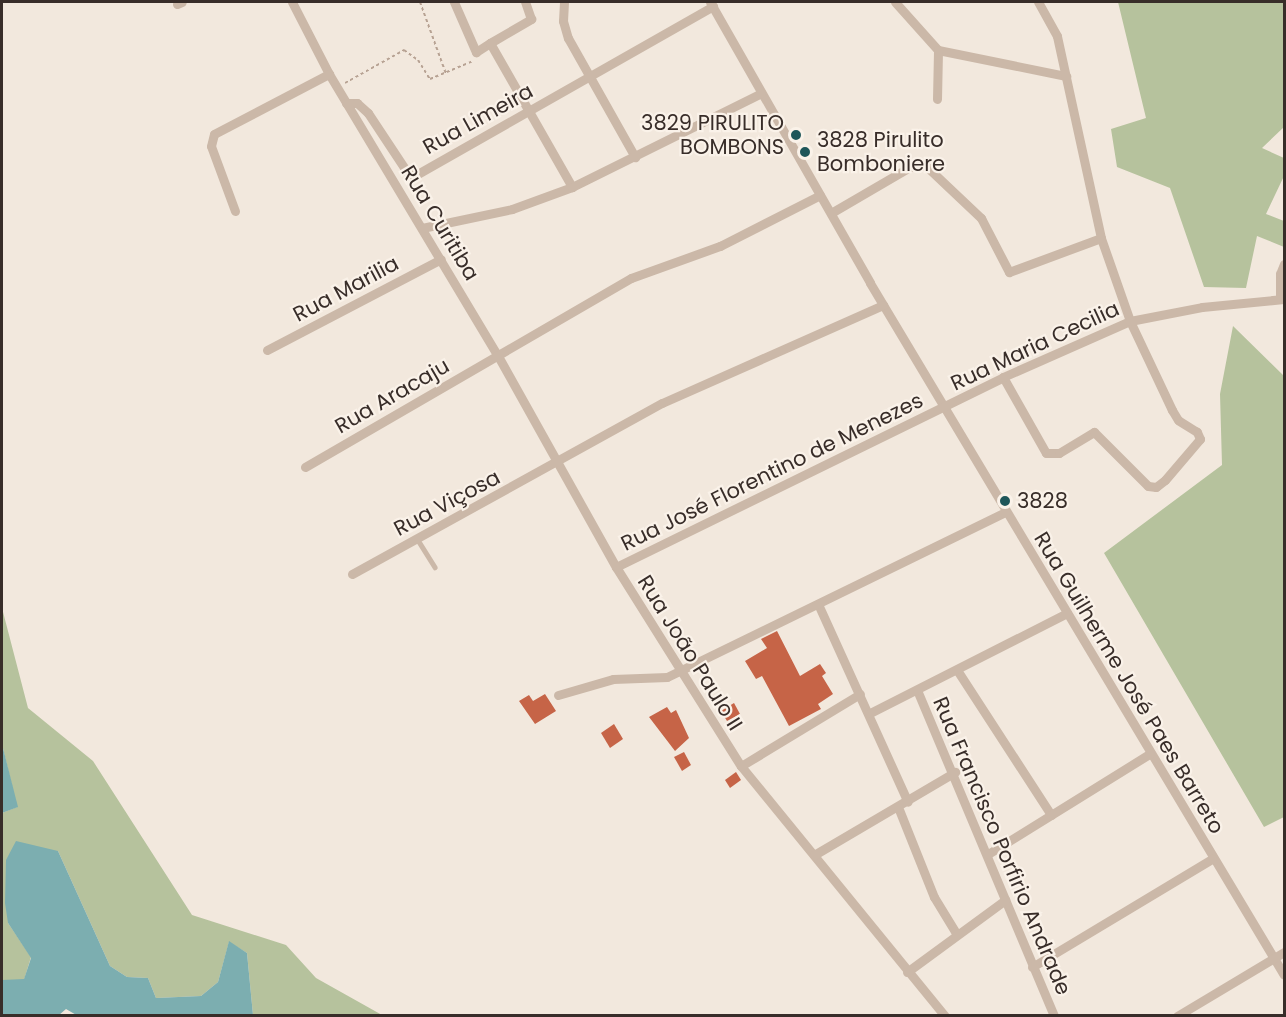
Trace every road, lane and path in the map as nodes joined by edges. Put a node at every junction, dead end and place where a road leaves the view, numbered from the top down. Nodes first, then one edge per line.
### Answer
1 (292, 2) edge
2 (420, 2) edge
3 (454, 2) edge
4 (525, 2) edge
5 (564, 2) edge
6 (895, 2) edge
7 (1038, 2) edge
8 (711, 4) edge
9 (490, 43) junction
10 (938, 50) junction
11 (476, 52) junction
12 (329, 74) junction
13 (446, 74) junction
14 (1066, 76) junction
15 (589, 77) junction
16 (337, 88) junction
17 (761, 93) junction
18 (937, 99) dead end
19 (346, 103) junction
20 (528, 111) junction
21 (635, 157) junction
22 (572, 187) junction
23 (820, 195) junction
24 (235, 212) dead end
25 (831, 213) junction
26 (422, 228) junction
27 (1101, 238) junction
28 (441, 259) junction
29 (1284, 264) edge
30 (1282, 299) edge
31 (883, 305) junction
32 (1130, 321) junction
33 (267, 350) dead end
34 (498, 356) junction
35 (1003, 377) junction
36 (944, 409) junction
37 (558, 463) junction
38 (305, 467) dead end
39 (1006, 512) junction
40 (418, 540) junction
41 (435, 567) dead end
42 (616, 567) junction
43 (352, 574) dead end
44 (818, 604) junction
45 (1067, 614) junction
46 (679, 669) junction
47 (957, 670) junction
48 (917, 690) junction
49 (860, 694) junction
50 (558, 695) dead end
51 (870, 713) junction
52 (1149, 754) junction
53 (741, 766) junction
54 (955, 772) junction
55 (908, 802) junction
56 (898, 807) junction
57 (1051, 815) junction
58 (988, 854) junction
59 (814, 855) junction
60 (1212, 859) junction
61 (1005, 900) junction
62 (956, 933) junction
63 (1284, 952) edge
64 (1274, 957) junction
65 (1032, 967) junction
66 (907, 972) junction
67 (1284, 975) edge
68 (945, 1016) edge
69 (1054, 1016) edge
70 (1177, 1016) edge

1 - 12 street, Rua Curitiba
2 - 13 path
3 - 11 street
4 - 9 street
5 - 15 street
6 - 10 street
7 - 14 street
8 - 15 street, Rua Limeira
8 - 17 street, Rua Guilherme José Paes Barreto
9 - 11 street
9 - 20 street
10 - 14 street
10 - 18 street
11 - 13 path
12 - 16 street, Rua Curitiba
12 - 24 street
13 - 16 path
14 - 27 street
15 - 20 street, Rua Limeira
15 - 21 street
16 - 19 street, Rua Curitiba
17 - 21 street
17 - 23 street, Rua Guilherme José Paes Barreto
19 - 20 street, Rua Limeira
19 - 26 street, Rua Curitiba
20 - 22 street
21 - 22 street
22 - 26 street
23 - 25 street, Rua Guilherme José Paes Barreto
23 - 34 street, Rua Aracaju
25 - 27 street
25 - 31 street, Rua Guilherme José Paes Barreto
26 - 28 street, Rua Curitiba
27 - 32 street
28 - 33 street, Rua Marilia
28 - 34 street, Rua Curitiba
29 - 30 street
30 - 32 street, Rua Maria Cecilia
31 - 36 street, Rua Guilherme José Paes Barreto
31 - 37 street, Rua Viçosa
32 - 35 street, Rua Maria Cecilia
32 - 35 street
34 - 37 street, Rua Curitiba
34 - 38 street, Rua Aracaju
35 - 36 street, Rua Maria Cecilia
36 - 39 street, Rua Guilherme José Paes Barreto
36 - 42 street, Rua José Florentino de Menezes
37 - 40 street, Rua Viçosa
37 - 42 street, Rua João Paulo II
39 - 44 street
39 - 45 street, Rua Guilherme José Paes Barreto
40 - 41 lane
40 - 43 street, Rua Viçosa
42 - 46 street, Rua João Paulo II
44 - 46 street
44 - 49 street
45 - 47 street
45 - 52 street, Rua Guilherme José Paes Barreto
46 - 50 street
46 - 53 street, Rua João Paulo II
47 - 48 street
47 - 57 street
48 - 51 street
48 - 54 street, Rua Francisco Porfirio Andrade
49 - 51 street
49 - 53 street
51 - 55 street
52 - 57 street
52 - 60 street, Rua Guilherme José Paes Barreto
53 - 59 street, Rua João Paulo II
54 - 55 street
54 - 58 street, Rua Francisco Porfirio Andrade
55 - 56 street
56 - 59 street
56 - 62 street
57 - 58 street
58 - 61 street, Rua Francisco Porfirio Andrade
59 - 66 street, Rua João Paulo II
60 - 64 street, Rua Guilherme José Paes Barreto
60 - 65 street
61 - 62 street
61 - 65 street, Rua Francisco Porfirio Andrade
62 - 66 street
63 - 64 street
64 - 67 street, Rua Guilherme José Paes Barreto
64 - 70 street
65 - 69 street, Rua Francisco Porfirio Andrade
66 - 68 street, Rua João Paulo II

